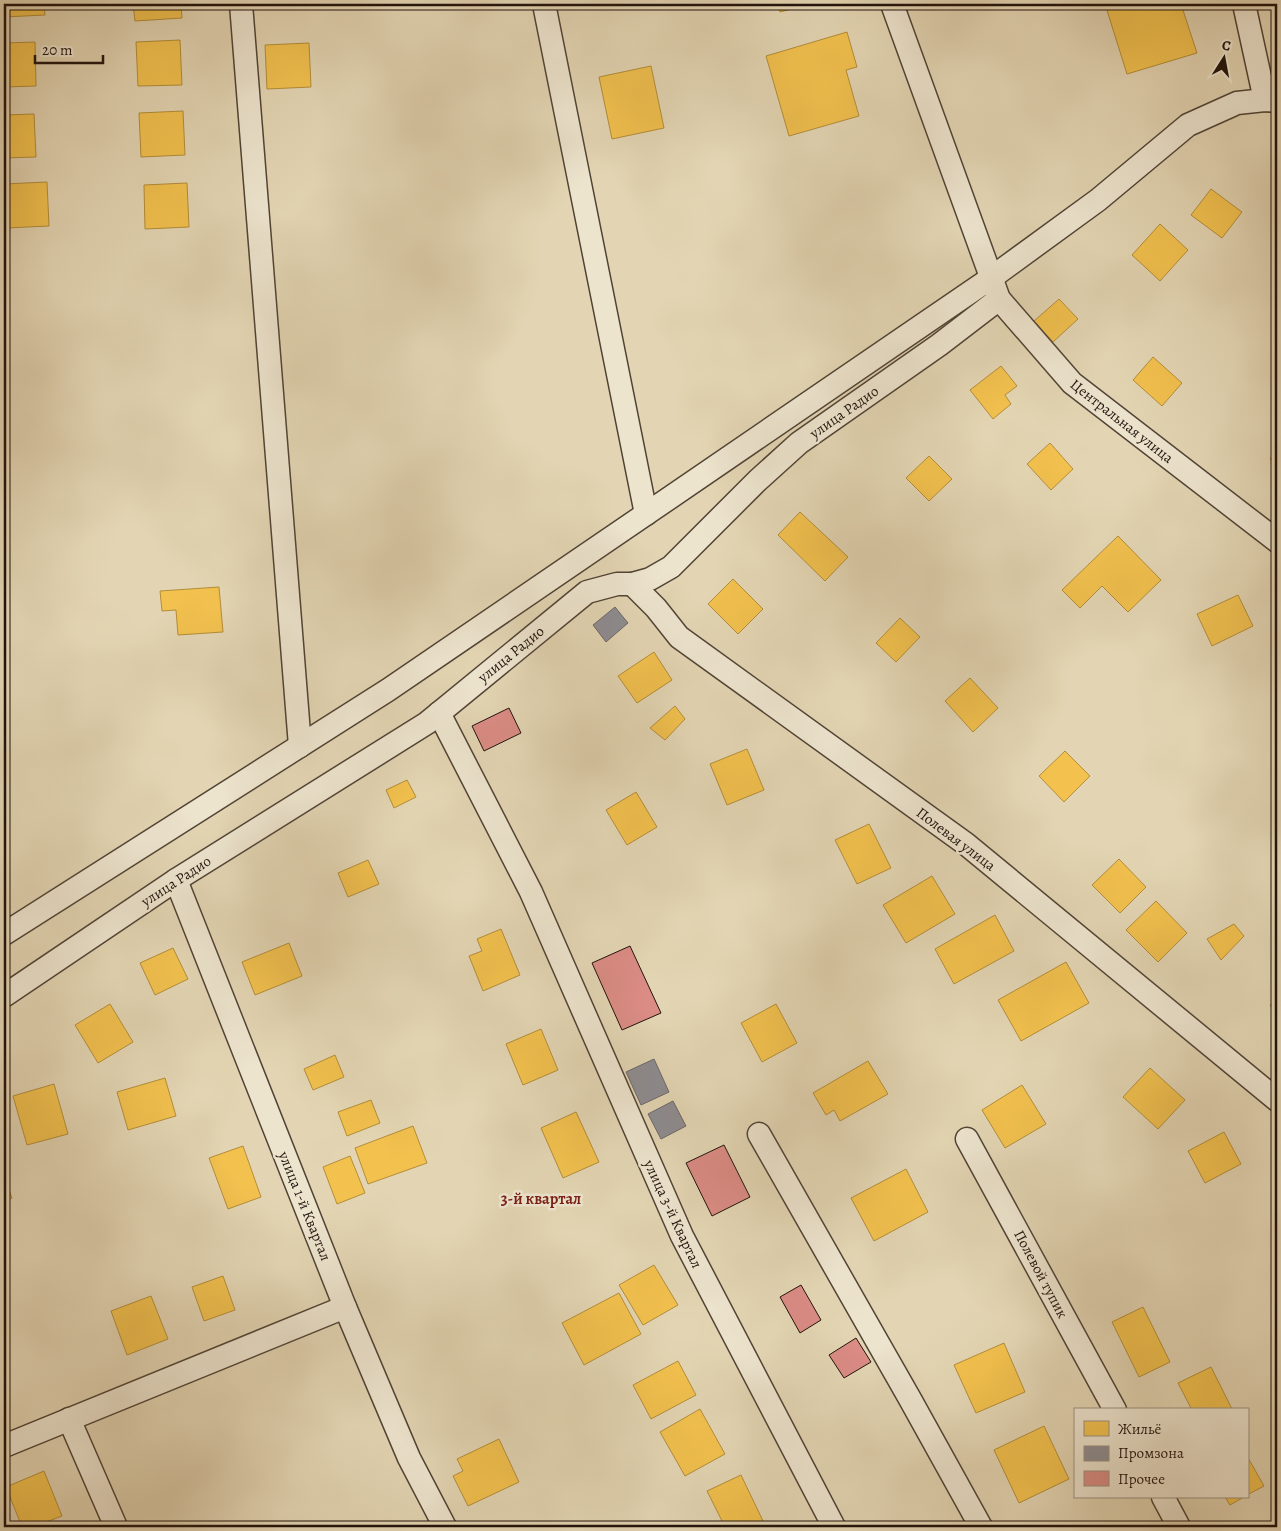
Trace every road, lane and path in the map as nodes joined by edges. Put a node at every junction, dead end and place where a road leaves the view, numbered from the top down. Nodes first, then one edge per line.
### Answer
1 (241, 4) edge
2 (544, 4) edge
3 (892, 4) edge
4 (1244, 4) edge
5 (1271, 100) edge
6 (991, 278) junction
7 (999, 299) junction
8 (646, 514) junction
9 (1277, 541) edge
10 (632, 584) junction
11 (439, 713) junction
12 (300, 746) junction
13 (176, 880) junction
14 (4, 934) edge
15 (4, 996) edge
16 (1277, 1100) edge
17 (759, 1134) dead end
18 (967, 1139) dead end
19 (345, 1307) junction
20 (1114, 1408) edge
21 (70, 1419) junction
22 (4, 1446) edge
23 (1164, 1498) edge
24 (116, 1527) edge
25 (445, 1527) edge
26 (834, 1527) edge
27 (981, 1527) edge
28 (1179, 1527) edge

1 - 12 street
2 - 8 street
3 - 6 street, Центральная улица
4 - 5 street
5 - 6 street
6 - 7 street, Центральная улица
6 - 8 street
7 - 9 street, Центральная улица
7 - 10 street, улица Радио
8 - 12 street
10 - 11 street, улица Радио
10 - 16 street, Полевая улица
11 - 13 street, улица Радио
11 - 26 street, улица 3-й Квартал
12 - 14 street
13 - 15 street, улица Радио
13 - 19 street, улица 1-й Квартал
17 - 27 street
18 - 20 street, Полевой тупик
19 - 21 street
19 - 25 street, улица 1-й Квартал
21 - 22 street
21 - 24 street
23 - 28 street

